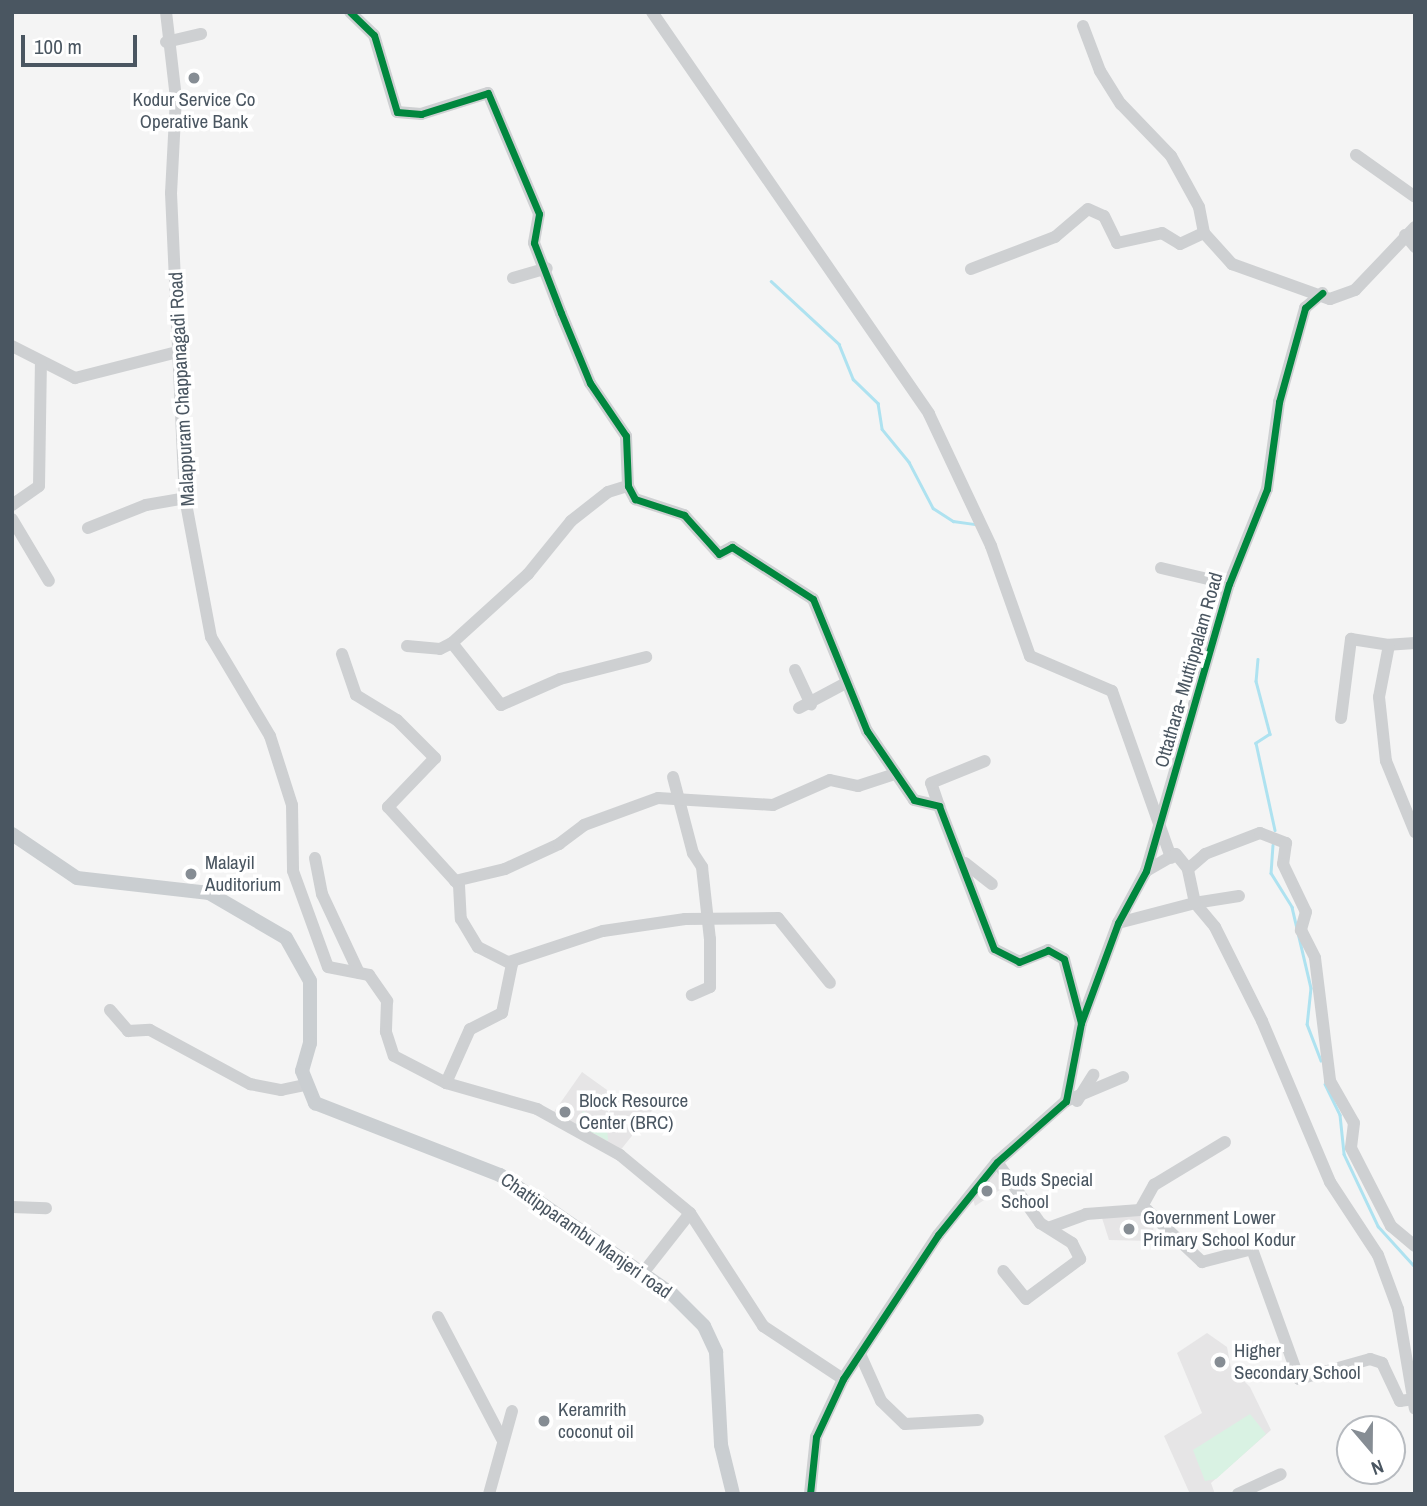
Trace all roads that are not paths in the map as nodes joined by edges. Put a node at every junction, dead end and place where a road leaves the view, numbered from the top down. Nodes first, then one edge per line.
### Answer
1 (166, 12) edge
2 (350, 12) edge
3 (652, 12) edge
4 (1083, 26) dead end
5 (201, 34) dead end
6 (166, 41) junction
7 (1356, 155) dead end
8 (1415, 197) edge
9 (1410, 231) edge
10 (1205, 233) junction
11 (1415, 247) edge
12 (547, 268) junction
13 (971, 269) dead end
14 (513, 278) dead end
15 (1322, 293) junction
16 (12, 346) edge
17 (177, 352) junction
18 (41, 364) junction
19 (628, 486) junction
20 (185, 498) junction
21 (12, 505) edge
22 (12, 519) edge
23 (88, 528) dead end
24 (1161, 568) dead end
25 (49, 581) dead end
26 (1229, 584) junction
27 (452, 643) junction
28 (1415, 643) edge
29 (1389, 645) junction
30 (407, 646) dead end
31 (342, 654) dead end
32 (646, 657) dead end
33 (794, 670) dead end
34 (845, 684) junction
35 (1341, 718) dead end
36 (985, 761) dead end
37 (896, 774) junction
38 (673, 777) dead end
39 (678, 798) junction
40 (939, 806) junction
41 (1157, 825) junction
42 (1415, 832) edge
43 (12, 834) edge
44 (315, 858) dead end
45 (1171, 858) junction
46 (965, 863) junction
47 (1188, 869) junction
48 (1146, 870) junction
49 (455, 881) junction
50 (992, 884) dead end
51 (1239, 896) dead end
52 (1195, 903) junction
53 (705, 918) junction
54 (1118, 923) junction
55 (509, 962) junction
56 (328, 967) junction
57 (359, 973) junction
58 (310, 981) junction
59 (830, 983) dead end
60 (692, 995) dead end
61 (110, 1010) dead end
62 (1081, 1023) junction
63 (1093, 1075) dead end
64 (1123, 1077) dead end
65 (446, 1083) junction
66 (305, 1085) junction
67 (1072, 1101) junction
68 (1029, 1140) junction
69 (1224, 1142) dead end
70 (1040, 1150) dead end
71 (997, 1161) junction
72 (12, 1207) edge
73 (46, 1208) dead end
74 (1142, 1210) junction
75 (690, 1213) junction
76 (1051, 1227) junction
77 (1415, 1246) edge
78 (1003, 1271) dead end
79 (643, 1273) junction
80 (438, 1317) dead end
81 (860, 1354) junction
82 (843, 1379) junction
83 (1414, 1402) edge
84 (512, 1411) dead end
85 (978, 1420) dead end
86 (503, 1441) junction
87 (1280, 1474) dead end
88 (489, 1494) edge
89 (733, 1494) edge
90 (810, 1494) edge
91 (1238, 1494) edge

1 - 6 street, Malappuram Chappanagadi Road
2 - 12 street
3 - 41 street
4 - 10 street
5 - 6 street
6 - 17 street, Malappuram Chappanagadi Road
7 - 8 street
9 - 11 street
9 - 15 street
10 - 13 street
10 - 15 street
12 - 14 street
12 - 19 street
15 - 26 street, Ottathara- Muttippalam Road
16 - 18 street
17 - 18 street
17 - 20 street, Malappuram Chappanagadi Road
18 - 21 street
19 - 27 street
19 - 34 street
20 - 23 street
20 - 56 street, Malappuram Chappanagadi Road
22 - 25 street
24 - 26 street
26 - 41 street, Ottathara- Muttippalam Road
27 - 30 street
27 - 32 street
28 - 29 street
29 - 35 street
29 - 42 street
31 - 49 street
33 - 34 street
34 - 37 street
36 - 40 street
37 - 39 street
37 - 40 street
38 - 39 street
39 - 49 street
39 - 53 street
40 - 46 street
41 - 45 street
41 - 48 street, Ottathara- Muttippalam Road
43 - 58 main road
44 - 57 street
45 - 47 street
45 - 48 street
46 - 50 street
46 - 62 street
47 - 52 street
47 - 77 street
48 - 54 street, Ottathara- Muttippalam Road
49 - 55 street
51 - 52 street
52 - 54 street
52 - 83 street
53 - 55 street
53 - 59 street
53 - 60 street
54 - 62 street, Ottathara- Muttippalam Road
55 - 65 street
56 - 57 street
56 - 58 street
57 - 65 street
58 - 66 main road
61 - 66 street
62 - 67 street, Ottathara- Muttippalam Road
63 - 67 street
64 - 67 street
65 - 75 street
66 - 79 main road, Chattipparambu Manjeri road
67 - 68 street
68 - 70 street
68 - 71 street
69 - 74 street
71 - 76 street
71 - 81 street
72 - 73 street
74 - 76 street
74 - 83 street
75 - 79 street
75 - 82 street
76 - 78 street
79 - 89 main road, Chattipparambu Manjeri road
80 - 86 street
81 - 82 street
81 - 85 street
82 - 90 street
84 - 86 street
86 - 88 street
87 - 91 street

